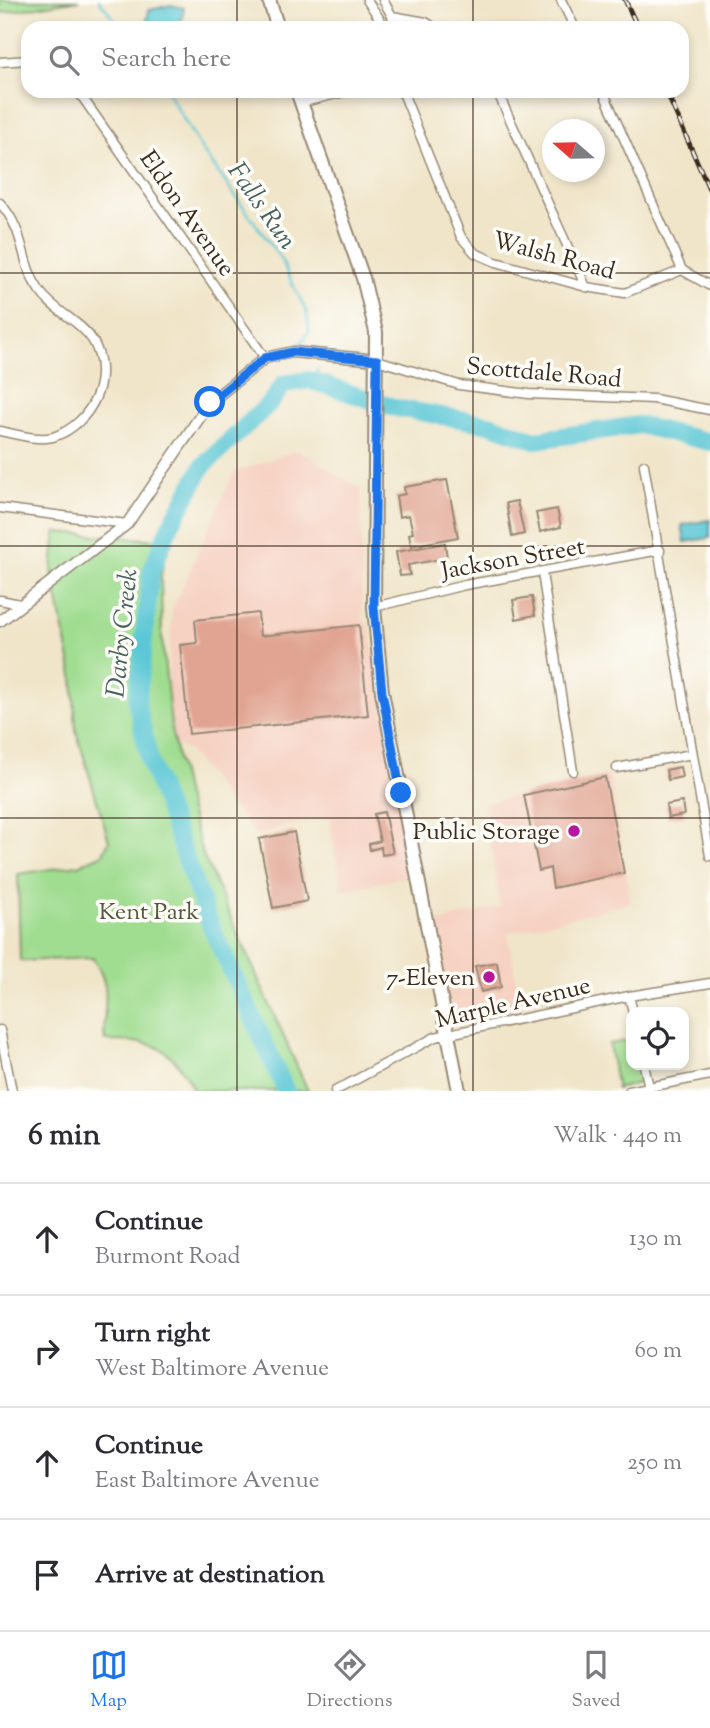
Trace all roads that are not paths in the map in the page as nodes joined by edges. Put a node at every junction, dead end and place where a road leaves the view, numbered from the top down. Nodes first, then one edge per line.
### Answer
1 (270, 0) edge
2 (367, 0) edge
3 (383, 0) edge
4 (561, 0) edge
5 (392, 16) junction
6 (276, 21) edge
7 (379, 21) edge
8 (386, 21) edge
9 (420, 21) edge
10 (571, 21) edge
11 (21, 60) edge
12 (0, 62) edge
13 (83, 98) edge
14 (298, 98) edge
15 (404, 98) edge
16 (500, 98) edge
17 (606, 98) edge
18 (0, 203) edge
19 (682, 270) junction
20 (710, 286) edge
21 (586, 287) junction
22 (265, 358) junction
23 (377, 366) junction
24 (710, 410) edge
25 (0, 431) edge
26 (644, 465) dead end
27 (0, 508) edge
28 (127, 524) junction
29 (660, 550) junction
30 (542, 573) junction
31 (0, 600) edge
32 (20, 604) junction
33 (374, 607) junction
34 (0, 621) edge
35 (692, 754) junction
36 (617, 768) dead end
37 (573, 771) dead end
38 (710, 856) edge
39 (710, 983) edge
40 (629, 996) junction
41 (632, 1007) edge
42 (0, 1030) edge
43 (447, 1035) junction
44 (646, 1070) edge
45 (710, 1075) edge
46 (649, 1087) junction
47 (12, 1091) edge
48 (335, 1091) edge
49 (458, 1091) edge
50 (629, 1091) edge

1 - 6 main road
2 - 7 street
3 - 5 street
4 - 10 street
5 - 8 street
5 - 9 street
11 - 12 street
13 - 22 street, Eldon Avenue
14 - 23 main road
15 - 21 street, Walsh Road
16 - 21 street
17 - 19 street
18 - 25 street
19 - 20 street
19 - 21 street, Walsh Road
22 - 23 street
22 - 28 street
23 - 24 street, Scottdale Road
23 - 33 main road
26 - 29 street
27 - 28 street
28 - 32 street
29 - 30 street, Jackson Street
29 - 35 street
30 - 33 street, Jackson Street
30 - 37 street
31 - 32 street
32 - 34 street
33 - 43 main road
35 - 36 street
35 - 38 street
39 - 40 street, Marple Avenue
40 - 41 street
40 - 43 street, Marple Avenue
42 - 47 street
43 - 48 street, Marple Avenue
43 - 49 main road
44 - 46 street
45 - 46 street
46 - 50 street

